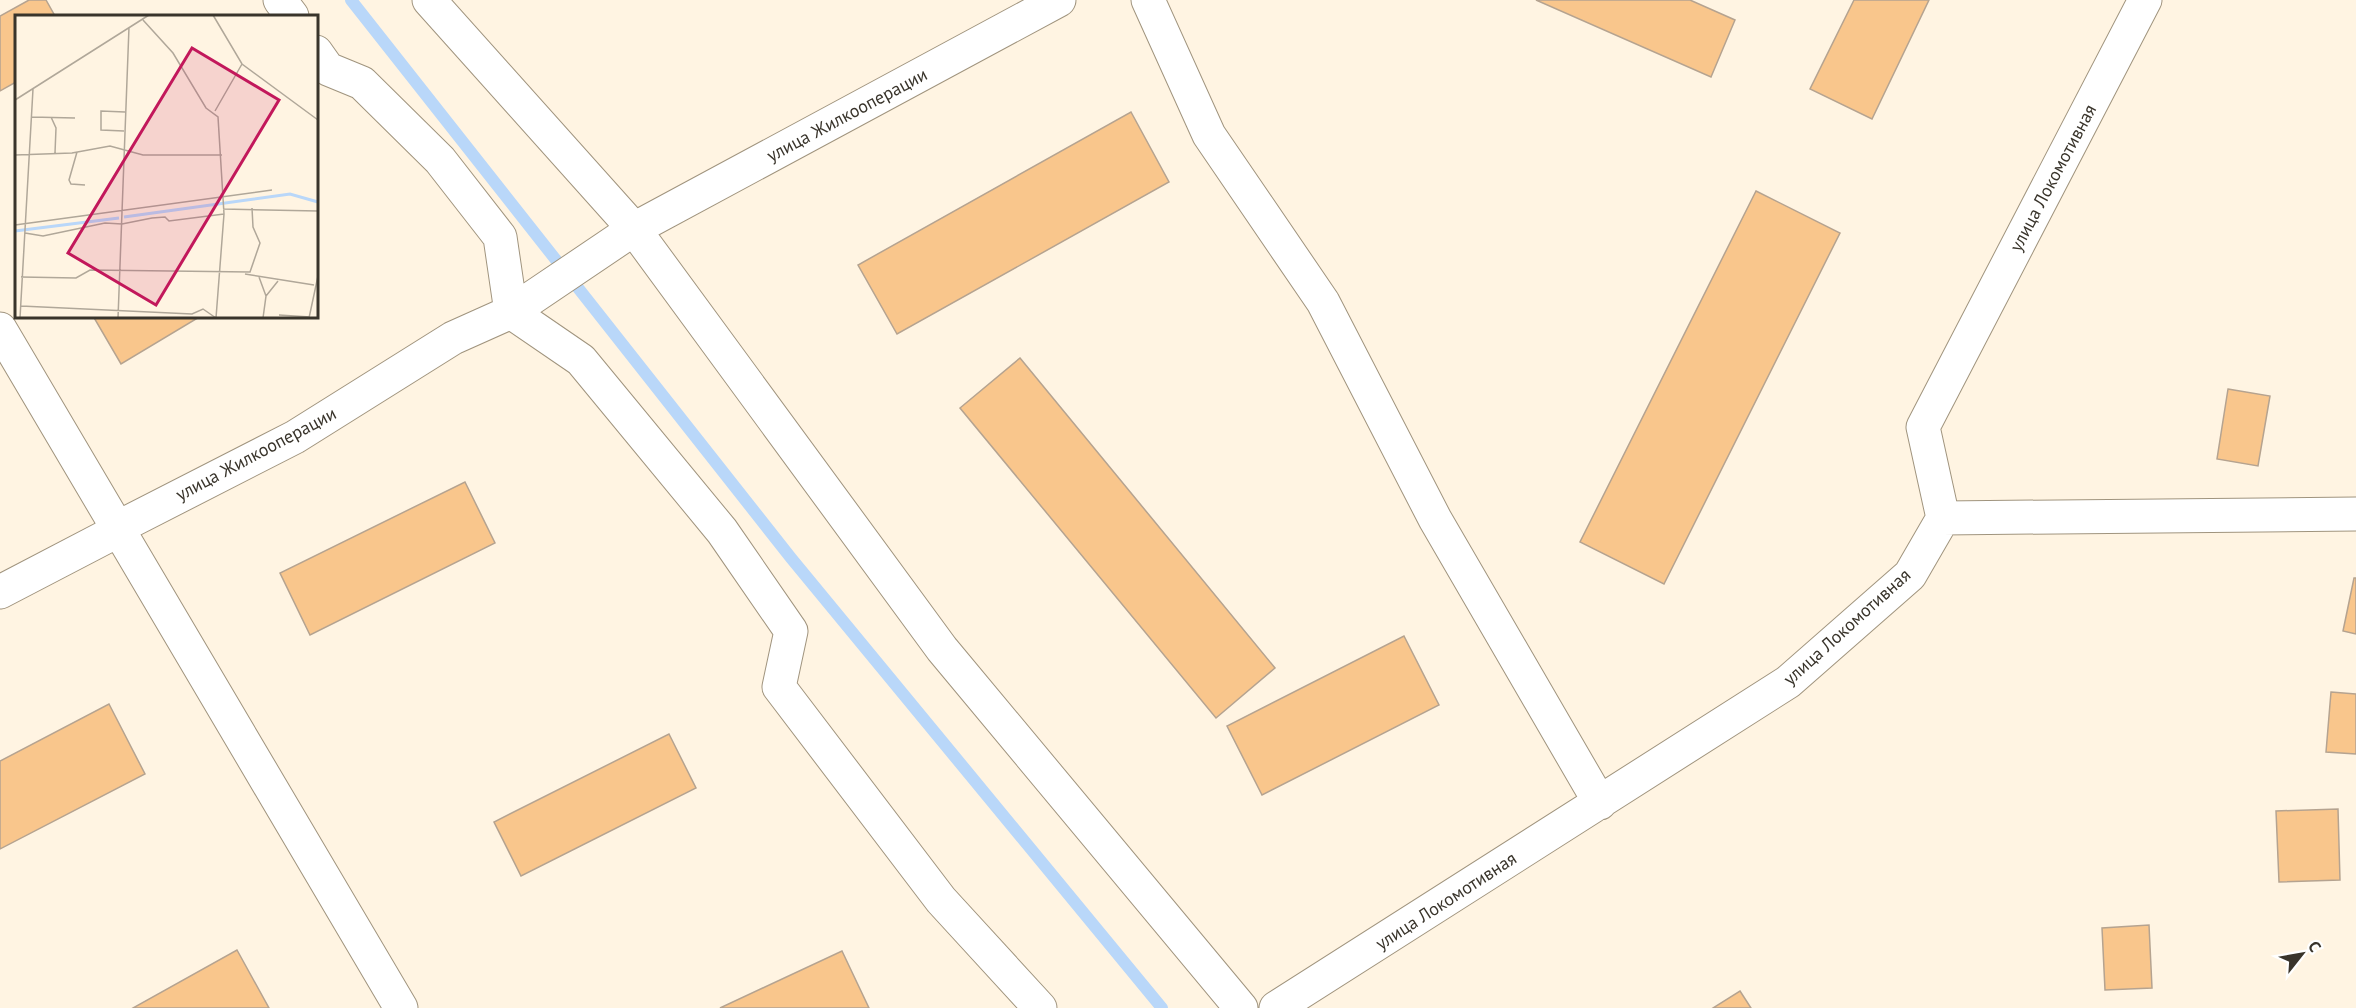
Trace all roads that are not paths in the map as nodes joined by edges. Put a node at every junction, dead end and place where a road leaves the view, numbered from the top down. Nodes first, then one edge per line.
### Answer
1 (280, 0) edge
2 (429, 0) edge
3 (1059, 0) edge
4 (1148, 0) edge
5 (2145, 0) edge
6 (291, 15) edge
7 (318, 55) edge
8 (634, 229) junction
9 (511, 312) junction
10 (0, 329) edge
11 (2356, 514) edge
12 (1943, 518) junction
13 (119, 530) junction
14 (0, 592) edge
15 (1600, 803) junction
16 (401, 1008) edge
17 (1040, 1008) edge
18 (1241, 1008) edge
19 (1276, 1008) edge

1 - 6 street
2 - 8 street
3 - 8 street, улица Жилкооперации
4 - 15 street
5 - 12 street, улица Локомотивная
7 - 9 street
8 - 9 street, улица Жилкооперации
8 - 18 street
9 - 13 street, улица Жилкооперации
9 - 17 street
10 - 13 street
11 - 12 street
12 - 15 street, улица Локомотивная
13 - 14 street, улица Жилкооперации
13 - 16 street
15 - 19 street, улица Локомотивная

